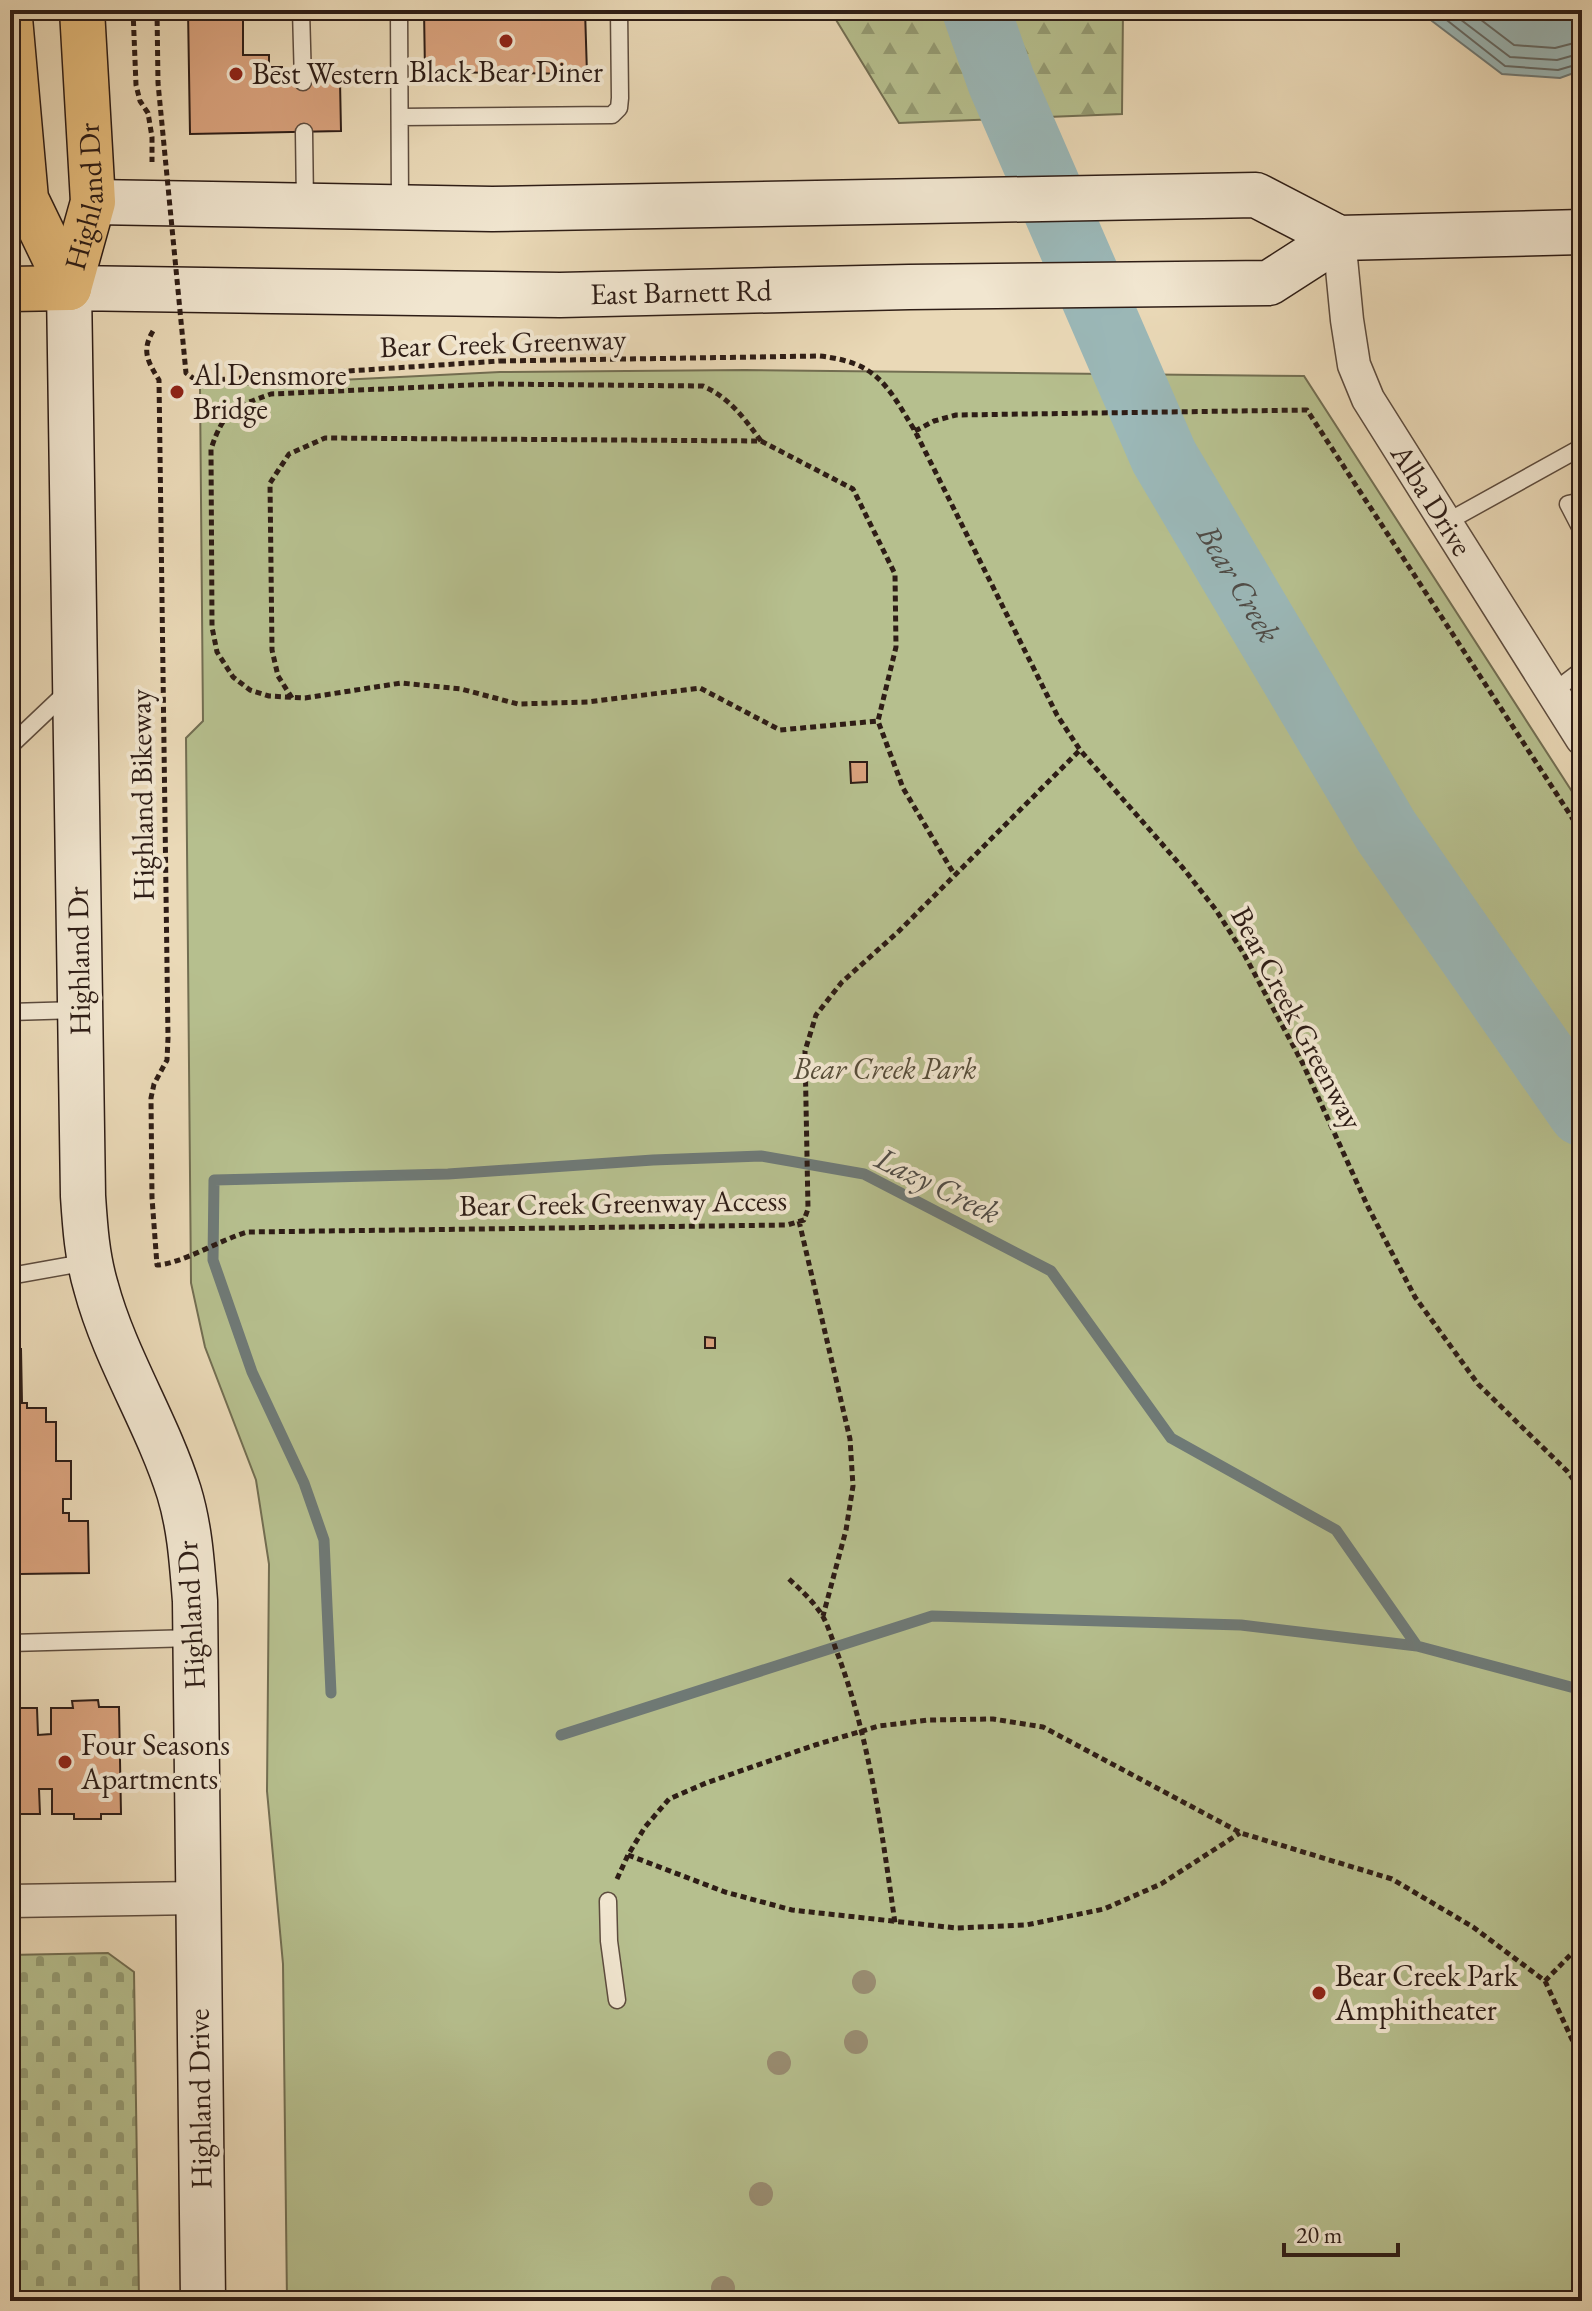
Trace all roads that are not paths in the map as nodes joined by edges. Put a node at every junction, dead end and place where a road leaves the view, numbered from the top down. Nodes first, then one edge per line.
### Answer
1 (82, 10) edge
2 (301, 10) edge
3 (399, 10) edge
4 (619, 10) edge
5 (10, 18) edge
6 (303, 82) dead end
7 (400, 117) junction
8 (304, 132) dead end
9 (18, 200) edge
10 (93, 202) junction
11 (305, 204) junction
12 (400, 206) junction
13 (1582, 232) edge
14 (1339, 238) junction
15 (69, 288) junction
16 (10, 289) edge
17 (1582, 447) edge
18 (1582, 501) edge
19 (1445, 523) junction
20 (1582, 531) edge
21 (1582, 670) edge
22 (75, 684) junction
23 (1553, 692) junction
24 (1582, 739) edge
25 (10, 746) edge
26 (80, 1010) junction
27 (10, 1012) edge
28 (90, 1262) junction
29 (10, 1276) edge
30 (195, 1638) junction
31 (10, 1643) edge
32 (197, 1898) junction
33 (10, 1901) edge
34 (608, 1901) road end
35 (617, 2000) dead end
36 (203, 2301) edge

1 - 10 main road, Highland Dr
2 - 6 lane
3 - 7 lane
4 - 7 lane
5 - 9 main road, Highland Dr
7 - 12 lane
8 - 11 lane
9 - 10 main road
9 - 15 main road
10 - 11 main road
10 - 15 main road, Highland Dr
11 - 12 main road
12 - 14 main road
13 - 14 main road
14 - 15 main road, East Barnett Rd
14 - 19 street, Alba Drive
15 - 16 main road, East Barnett Rd
15 - 22 main road, Highland Dr
17 - 19 lane
18 - 20 lane
19 - 23 street, Alba Drive
21 - 23 lane
22 - 25 lane
22 - 26 main road, Highland Dr
23 - 24 street, Alba Drive
26 - 27 lane
26 - 28 main road, Highland Dr
28 - 29 lane
28 - 30 main road, Highland Dr
30 - 31 lane
30 - 32 main road, Highland Dr
32 - 33 street
32 - 36 main road, Highland Drive
34 - 35 lane

